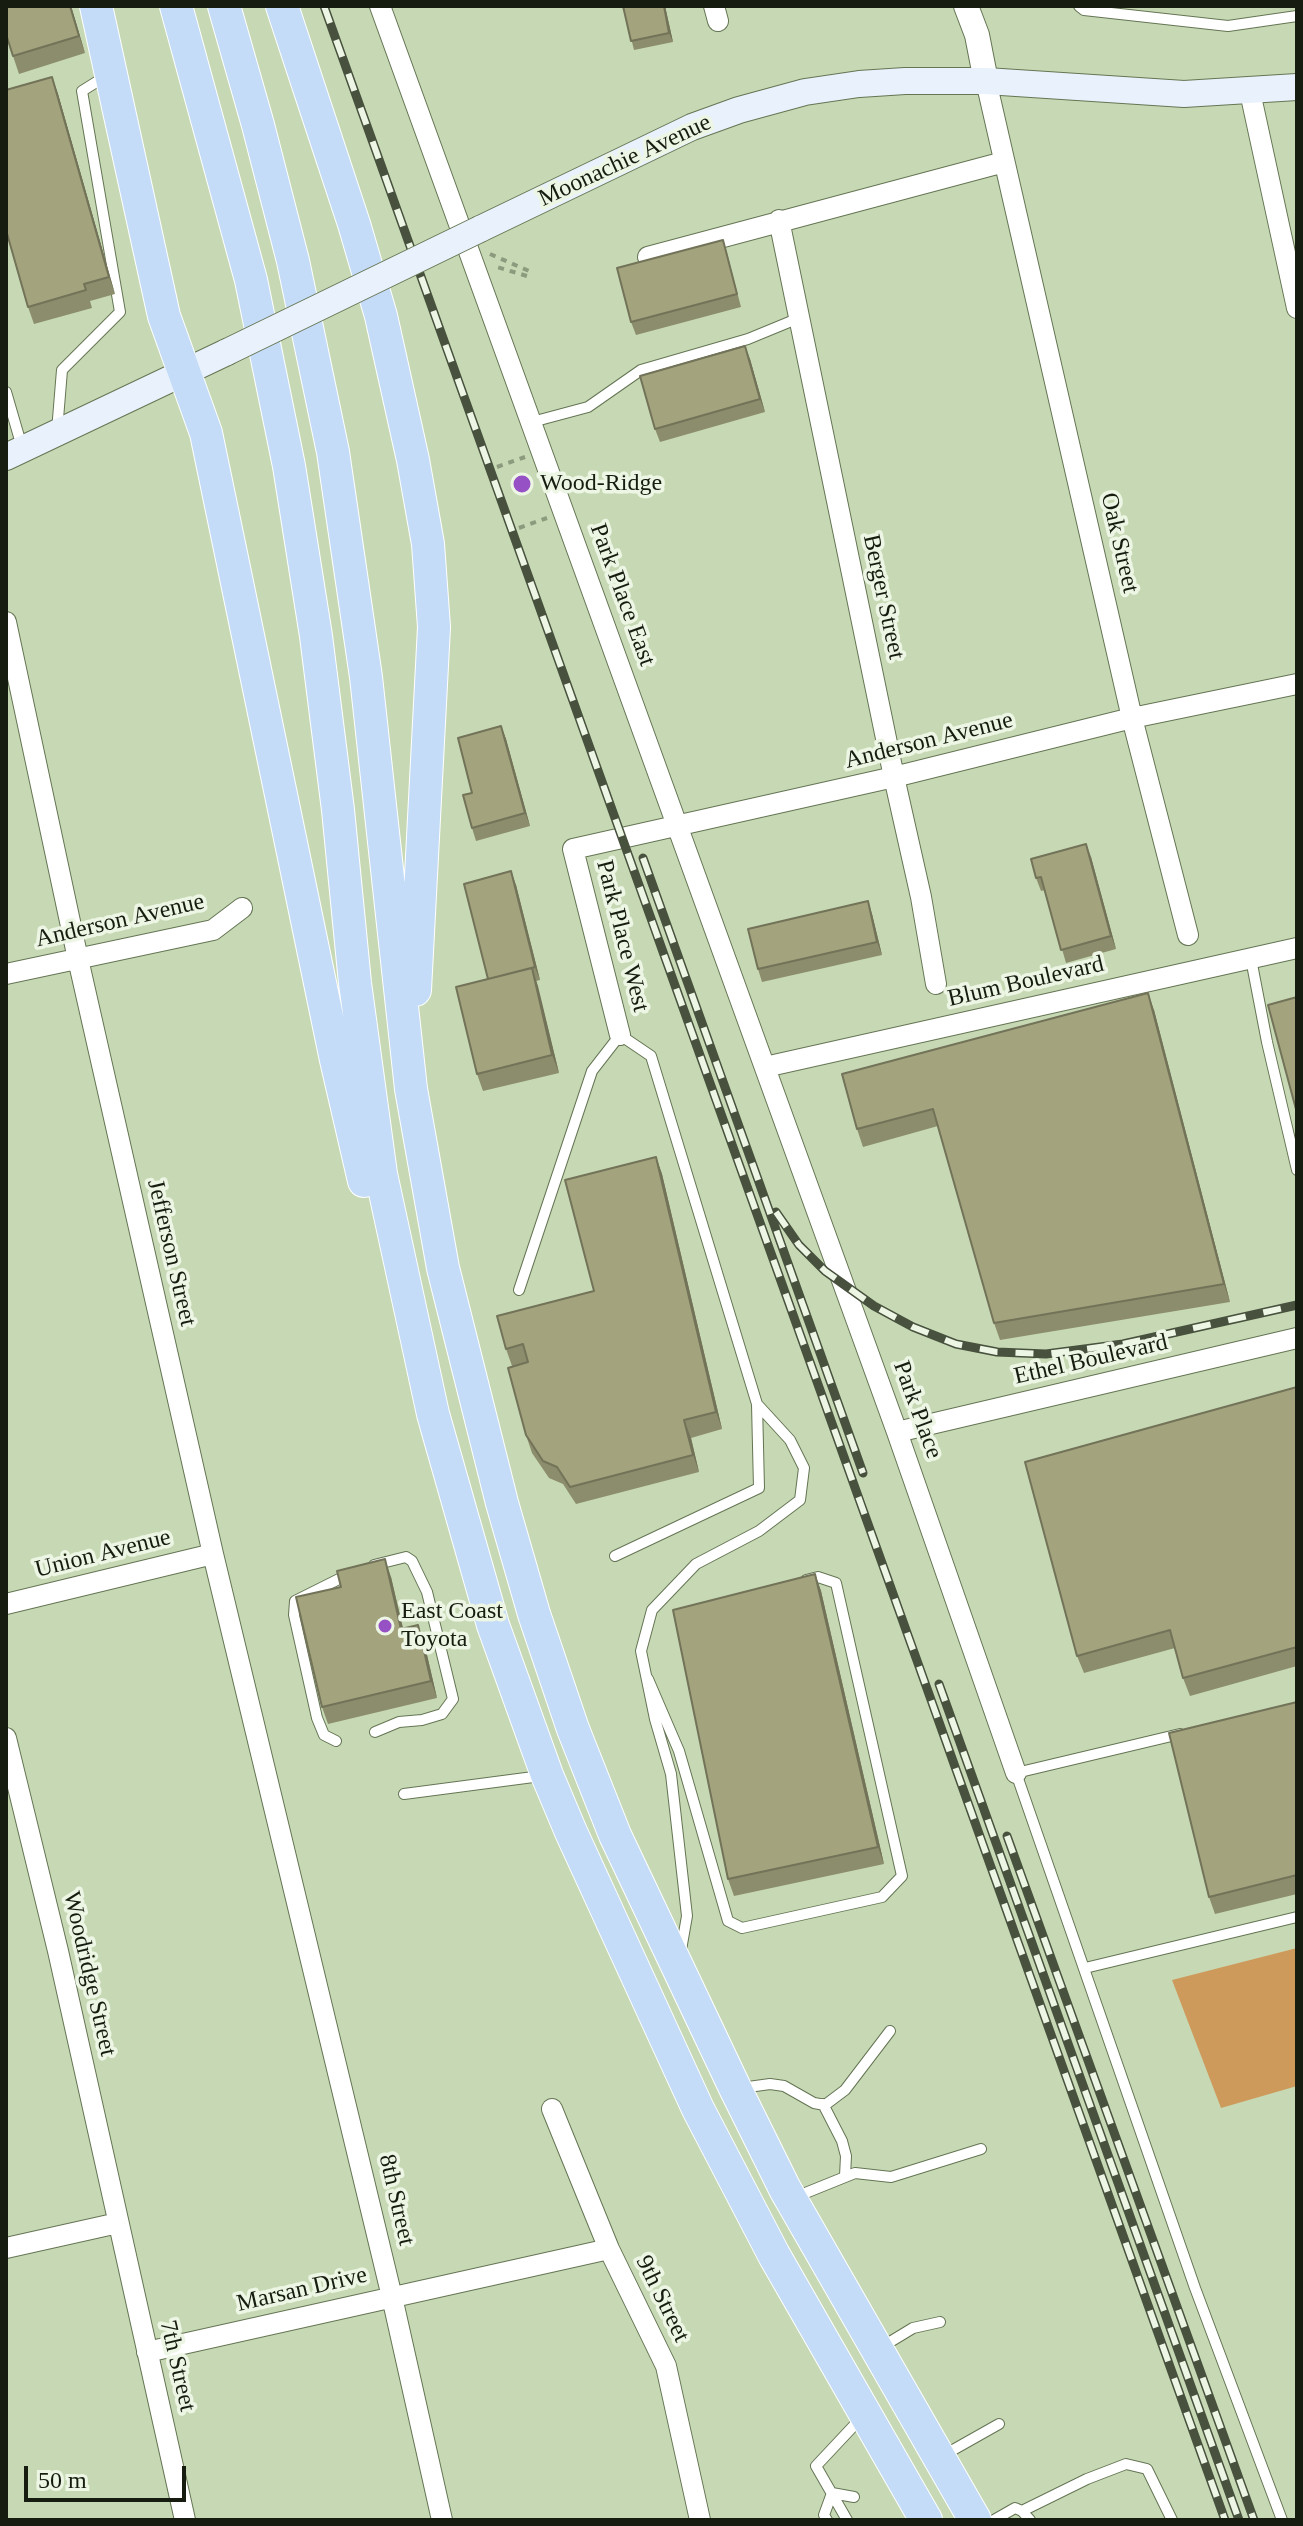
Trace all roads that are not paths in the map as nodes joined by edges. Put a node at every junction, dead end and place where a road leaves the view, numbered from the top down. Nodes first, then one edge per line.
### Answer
1 (96, 6) edge
2 (176, 6) edge
3 (224, 6) edge
4 (282, 6) edge
5 (380, 6) edge
6 (966, 6) edge
7 (1079, 6) edge
8 (1297, 16) edge
9 (111, 73) junction
10 (986, 81) junction
11 (1297, 87) edge
12 (1250, 92) junction
13 (1004, 162) junction
14 (779, 220) junction
15 (648, 257) edge
16 (372, 282) junction
17 (1297, 308) edge
18 (799, 318) junction
19 (184, 371) junction
20 (6, 392) edge
21 (532, 422) junction
22 (57, 433) junction
23 (14, 453) edge
24 (6, 622) edge
25 (1297, 684) edge
26 (1132, 718) junction
27 (894, 777) junction
28 (678, 825) junction
29 (573, 849) joint
30 (242, 908) dead end
31 (1188, 935) dead end
32 (1297, 948) edge
33 (78, 959) junction
34 (1251, 959) junction
35 (6, 974) edge
36 (936, 984) dead end
37 (620, 1035) junction
38 (765, 1067) junction
39 (411, 1089) junction
40 (1297, 1170) edge
41 (519, 1290) dead end
42 (1297, 1338) edge
43 (757, 1404) junction
44 (433, 1414) junction
45 (897, 1432) junction
46 (213, 1554) junction
47 (615, 1556) dead end
48 (788, 1584) edge
49 (6, 1604) edge
50 (648, 1679) junction
51 (1193, 1731) edge
52 (375, 1732) dead end
53 (6, 1738) edge
54 (336, 1741) dead end
55 (1016, 1773) junction
56 (547, 1775) junction
57 (404, 1794) dead end
58 (295, 1894) joint
59 (1297, 1917) edge
60 (1085, 1968) junction
61 (677, 1969) junction
62 (890, 2031) dead end
63 (735, 2088) junction
64 (823, 2104) junction
65 (552, 2109) dead end
66 (981, 2149) dead end
67 (845, 2176) junction
68 (791, 2198) junction
69 (118, 2223) junction
70 (6, 2248) edge
71 (609, 2249) junction
72 (392, 2297) junction
73 (940, 2322) dead end
74 (877, 2349) junction
75 (147, 2352) junction
76 (865, 2413) junction
77 (999, 2424) dead end
78 (939, 2458) junction
79 (832, 2493) junction
80 (854, 2497) dead end
81 (1026, 2516) edge
82 (185, 2520) edge
83 (442, 2520) edge
84 (700, 2520) edge
85 (827, 2520) edge
86 (847, 2520) edge
87 (926, 2520) edge
88 (975, 2520) edge
89 (994, 2520) edge
90 (1172, 2520) edge
91 (1282, 2520) edge

1 - 9 highway
2 - 44 highway
3 - 39 highway
4 - 16 highway
5 - 21 street, Park Place East
6 - 10 street
7 - 8 lane
9 - 19 highway
9 - 22 lane
10 - 12 main road, Moonachie Avenue
10 - 13 street, Oak Street
10 - 16 main road, Moonachie Avenue, bridge
11 - 12 main road, Moonachie Avenue
12 - 17 street
13 - 14 street
13 - 26 street, Oak Street
14 - 15 street
14 - 18 street, Berger Street
16 - 19 main road, Moonachie Avenue, bridge
16 - 39 highway
18 - 21 lane
18 - 27 street, Berger Street
19 - 22 main road, Moonachie Avenue
19 - 44 highway
20 - 23 lane
21 - 28 street, Park Place East
22 - 23 main road, Moonachie Avenue
24 - 33 street, Jefferson Street
25 - 26 street, Anderson Avenue
26 - 27 street, Anderson Avenue
26 - 31 street, Oak Street
27 - 28 street, Anderson Avenue
27 - 36 street, Berger Street
28 - 29 street, Anderson Avenue
28 - 38 street, Park Place East
29 - 37 street, Park Place West
30 - 33 street, Anderson Avenue
32 - 34 street, Blum Boulevard
33 - 35 street, Anderson Avenue
33 - 46 street, Jefferson Street
34 - 38 street, Blum Boulevard
34 - 40 lane
37 - 41 lane
37 - 43 lane
38 - 45 street, Park Place
39 - 61 highway
42 - 45 street, Ethel Boulevard
43 - 47 lane
43 - 50 lane
44 - 56 highway
45 - 55 street, Park Place
46 - 49 street, Union Avenue
46 - 58 street, Jefferson Street
48 - 50 lane
50 - 61 lane
51 - 55 lane
52 - 54 lane
53 - 69 street, Woodridge Street
55 - 60 lane
56 - 57 lane
56 - 76 highway
58 - 72 street, 8th Street
59 - 60 lane
60 - 91 lane
61 - 63 highway
62 - 64 lane
63 - 64 lane
63 - 68 highway
64 - 67 lane
65 - 71 street, 9th Street
66 - 67 lane
67 - 68 lane
68 - 74 highway
69 - 70 street
69 - 75 street, 7th Street
71 - 72 street, Marsan Drive
71 - 84 street, 9th Street
72 - 75 street, Marsan Drive
72 - 83 street, 8th Street
73 - 74 lane
74 - 78 highway
75 - 82 street, 7th Street
76 - 79 lane
76 - 87 highway
77 - 78 lane
78 - 88 highway
79 - 80 lane
79 - 85 lane
79 - 86 lane
81 - 89 lane
81 - 90 lane

